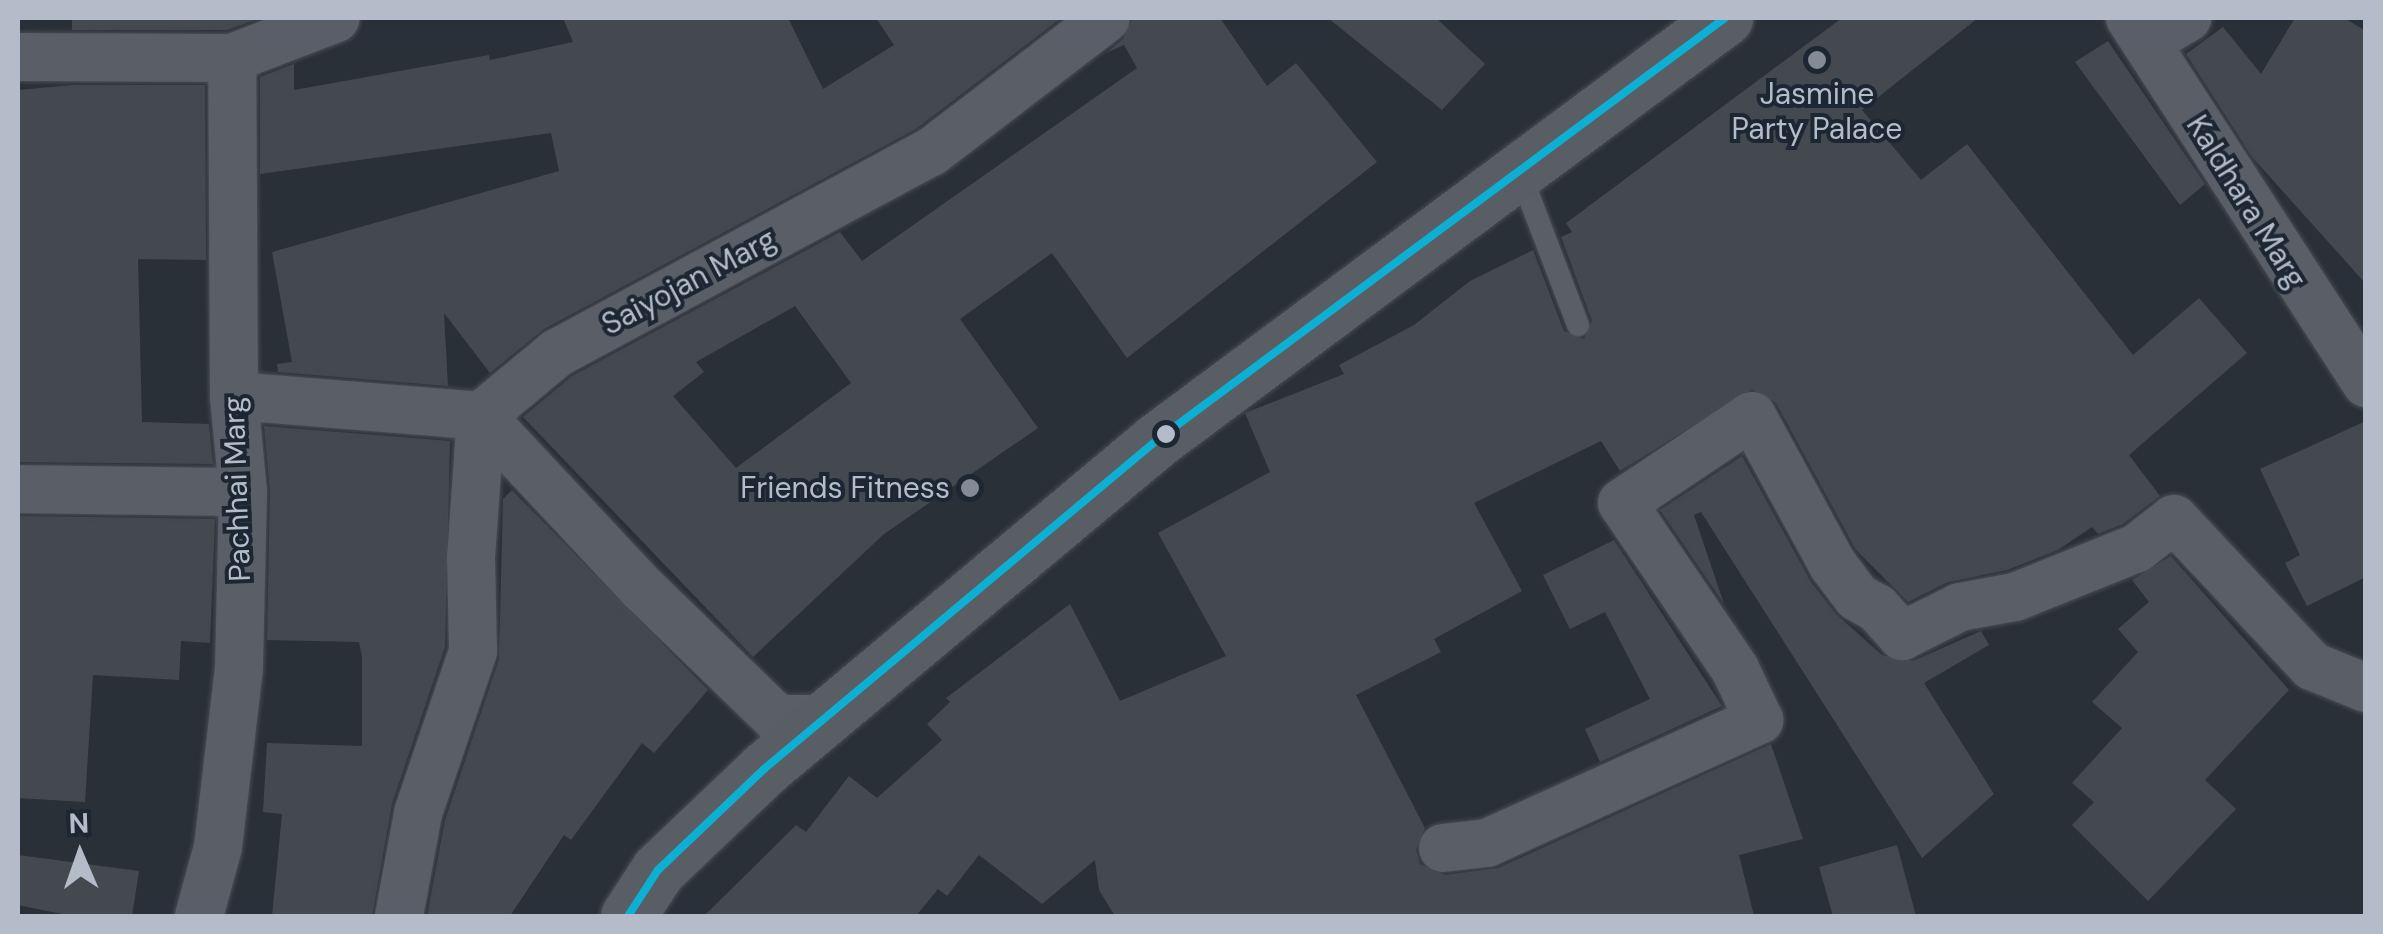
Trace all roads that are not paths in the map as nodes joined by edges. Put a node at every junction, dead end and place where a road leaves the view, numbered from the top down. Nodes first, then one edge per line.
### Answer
1 (330, 18) edge
2 (1106, 18) edge
3 (1725, 18) edge
4 (2187, 18) edge
5 (2138, 30) edge
6 (18, 57) edge
7 (232, 58) junction
8 (1520, 172) junction
9 (1578, 326) dead end
10 (2366, 383) edge
11 (234, 396) junction
12 (481, 416) junction
13 (18, 490) edge
14 (244, 492) junction
15 (2366, 688) edge
16 (827, 719) junction
17 (1443, 848) dead end
18 (199, 916) edge
19 (399, 916) edge
20 (628, 916) edge

1 - 7 street
2 - 12 street, Saiyojan Marg
3 - 8 main road
4 - 5 street
5 - 10 street, Kaldhara Marg
6 - 7 street
7 - 11 street, Pachhai Marg
8 - 9 lane
8 - 16 main road
11 - 12 street
11 - 14 street, Pachhai Marg
12 - 16 street
12 - 19 street
13 - 14 street
14 - 18 street, Pachhai Marg
15 - 17 street
16 - 20 main road

